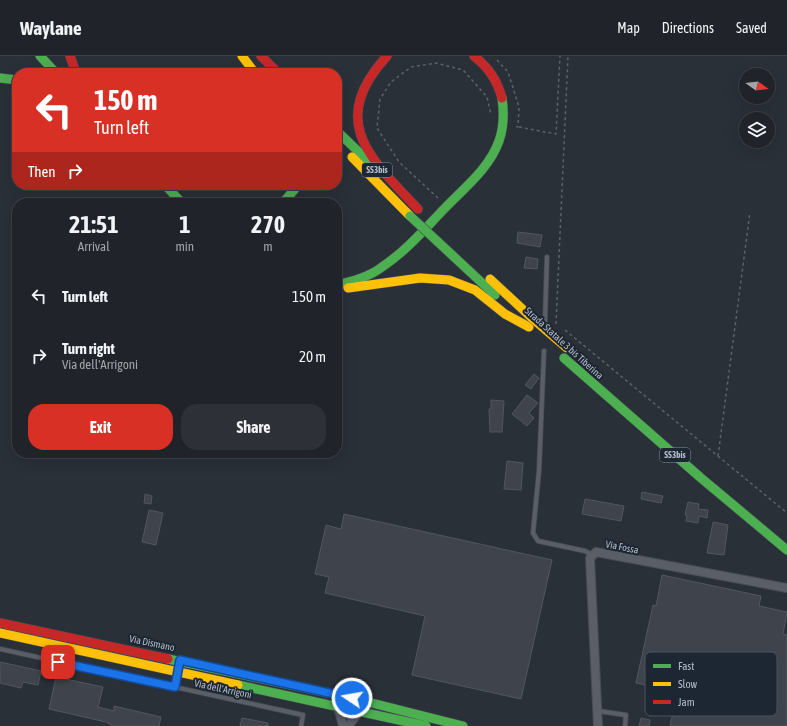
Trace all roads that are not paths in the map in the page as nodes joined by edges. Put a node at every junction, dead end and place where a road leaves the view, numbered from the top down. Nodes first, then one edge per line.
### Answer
1 (40, 56) edge
2 (70, 56) edge
3 (242, 56) edge
4 (251, 56) edge
5 (261, 56) edge
6 (387, 56) edge
7 (474, 56) edge
8 (51, 68) edge
9 (74, 68) edge
10 (251, 68) edge
11 (263, 68) edge
12 (273, 68) edge
13 (0, 78) edge
14 (12, 79) edge
15 (342, 136) edge
16 (342, 147) edge
17 (170, 190) edge
18 (294, 190) edge
19 (178, 198) edge
20 (286, 198) edge
21 (418, 209) junction
22 (440, 237) junction
23 (547, 257) dead end
24 (342, 285) edge
25 (342, 287) edge
26 (545, 321) road end
27 (529, 327) junction
28 (544, 351) dead end
29 (787, 538) edge
30 (787, 550) edge
31 (593, 555) junction
32 (787, 588) edge
33 (0, 623) edge
34 (0, 633) edge
35 (0, 649) edge
36 (180, 660) junction
37 (178, 671) junction
38 (175, 687) junction
39 (336, 705) junction
40 (360, 711) junction
41 (598, 720) edge
42 (300, 726) edge
43 (343, 726) edge
44 (348, 726) edge
45 (426, 726) edge
46 (463, 726) edge
47 (625, 726) edge

1 - 8 main road
2 - 9 main road
3 - 10 main road
4 - 11 main road
5 - 12 main road
6 - 21 main road
7 - 24 main road
13 - 14 main road
15 - 21 main road, Strada Statale 3 bis Tiberina / SS3bis
16 - 22 main road, Strada Statale 3 bis Tiberina / SS3bis, bridge
17 - 19 main road
18 - 20 main road
21 - 22 main road, Strada Statale 3 bis Tiberina / SS3bis
22 - 27 main road, Strada Statale 3 bis Tiberina / SS3bis
22 - 29 main road, Strada Statale 3 bis Tiberina / SS3bis, bridge
23 - 26 lane
25 - 27 main road
27 - 30 main road, Strada Statale 3 bis Tiberina / SS3bis
28 - 31 lane
31 - 32 street, Via Fossa
31 - 41 street, Via Fossa
33 - 36 main road, Via Dismano
34 - 37 main road
35 - 38 lane, Via dell'Arrigoni
36 - 37 lane
36 - 46 main road, Via Dismano
37 - 38 lane
37 - 39 main road
38 - 42 lane, Via dell'Arrigoni
39 - 40 main road
39 - 43 street
40 - 44 street
40 - 45 main road
41 - 47 lane

